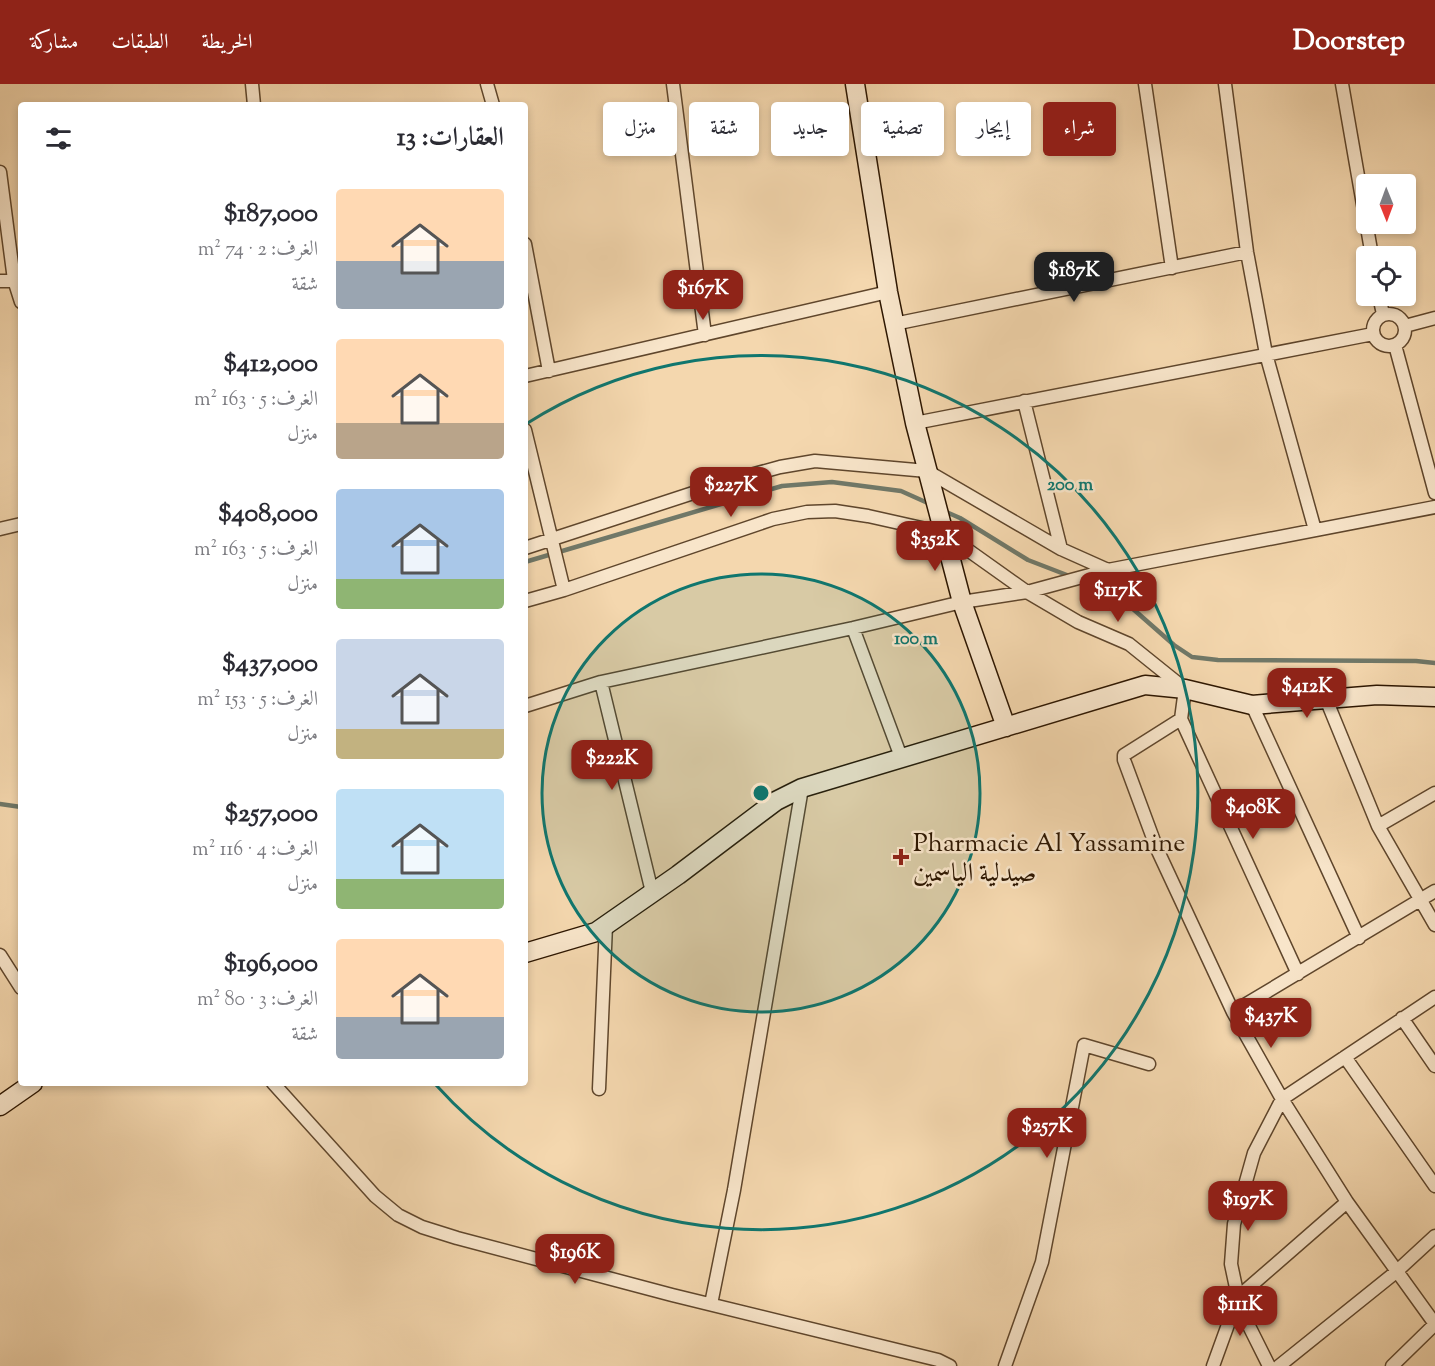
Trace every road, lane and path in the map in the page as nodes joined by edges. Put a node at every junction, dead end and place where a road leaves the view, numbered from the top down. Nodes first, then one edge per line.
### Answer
1 (252, 84) edge
2 (487, 84) edge
3 (673, 84) edge
4 (855, 84) edge
5 (1145, 84) edge
6 (1225, 84) edge
7 (1342, 84) edge
8 (254, 102) edge
9 (492, 102) edge
10 (0, 172) edge
11 (1370, 246) edge
12 (1247, 252) junction
13 (1172, 268) junction
14 (18, 280) edge
15 (0, 281) edge
16 (529, 283) edge
17 (888, 292) junction
18 (1381, 306) edge
19 (1383, 314) junction
20 (1435, 318) edge
21 (894, 324) junction
22 (1405, 326) junction
23 (1373, 334) junction
24 (705, 335) junction
25 (1395, 345) junction
26 (1266, 354) junction
27 (549, 371) junction
28 (528, 375) edge
29 (1024, 401) junction
30 (915, 423) junction
31 (528, 443) edge
32 (929, 477) junction
33 (1435, 493) edge
34 (1435, 507) edge
35 (18, 525) edge
36 (942, 527) junction
37 (0, 529) edge
38 (1315, 530) junction
39 (551, 542) junction
40 (528, 547) edge
41 (1060, 549) junction
42 (1108, 570) junction
43 (564, 590) junction
44 (1027, 592) junction
45 (528, 600) edge
46 (962, 602) junction
47 (853, 628) junction
48 (601, 682) junction
49 (1185, 689) junction
50 (1435, 697) edge
51 (1326, 699) junction
52 (528, 705) edge
53 (1252, 705) junction
54 (1181, 719) junction
55 (1006, 727) junction
56 (901, 757) junction
57 (802, 788) junction
58 (1435, 793) edge
59 (1378, 826) junction
60 (1435, 891) edge
61 (652, 892) junction
62 (1421, 901) junction
63 (606, 925) junction
64 (1435, 925) edge
65 (1359, 938) junction
66 (528, 952) edge
67 (0, 955) edge
68 (1298, 974) junction
69 (18, 983) edge
70 (1435, 997) edge
71 (1233, 1012) junction
72 (1402, 1018) junction
73 (1345, 1057) junction
74 (1149, 1064) dead end
75 (1435, 1066) edge
76 (29, 1086) edge
77 (276, 1086) edge
78 (598, 1089) dead end
79 (1282, 1099) junction
80 (0, 1106) edge
81 (1435, 1186) edge
82 (1347, 1202) junction
83 (1435, 1236) edge
84 (1396, 1272) junction
85 (1239, 1298) junction
86 (711, 1304) junction
87 (1435, 1324) edge
88 (950, 1366) edge
89 (1005, 1366) edge
90 (1213, 1366) edge
91 (1269, 1366) edge
92 (1280, 1366) edge
93 (1392, 1366) edge

1 - 8 street
2 - 9 street
3 - 24 street
4 - 17 street
5 - 13 street
6 - 12 street
7 - 11 street
10 - 14 street
12 - 13 street
12 - 26 street
13 - 21 street
14 - 15 street
16 - 27 street
17 - 21 street
17 - 24 street
18 - 19 street
19 - 22 street
19 - 23 street
20 - 22 street
21 - 30 street
22 - 25 street
23 - 25 street
23 - 26 street
24 - 27 street
25 - 33 street
26 - 29 street
26 - 38 street
27 - 28 street
29 - 30 street
29 - 41 street
30 - 32 street
31 - 39 street
32 - 36 street
32 - 39 street
32 - 41 street
34 - 38 street
35 - 37 street
36 - 43 street
36 - 44 street
36 - 46 street
38 - 42 street
39 - 40 street
39 - 43 street
41 - 42 street
42 - 44 street
43 - 45 street
44 - 46 street
44 - 49 street
46 - 47 street
46 - 55 street
47 - 48 street
47 - 56 street
48 - 52 street
48 - 61 street
49 - 53 street
49 - 54 street
49 - 55 street
50 - 51 street
51 - 53 street
51 - 59 street
53 - 65 street
54 - 68 street
54 - 71 street
55 - 56 street
56 - 57 street
57 - 61 street
57 - 86 street
58 - 59 street
59 - 62 street
60 - 62 street
61 - 63 street
62 - 64 street
62 - 65 street
63 - 66 street
63 - 78 street
65 - 68 street
67 - 69 street
68 - 71 street
70 - 72 street
71 - 79 street
72 - 73 street
72 - 75 street
73 - 79 street
73 - 81 street
74 - 89 street
76 - 80 street
77 - 86 street
79 - 82 street
79 - 85 street
82 - 84 street
82 - 85 street
83 - 84 street
84 - 87 street
84 - 92 street
85 - 90 street
85 - 91 street
86 - 88 street
87 - 93 street

